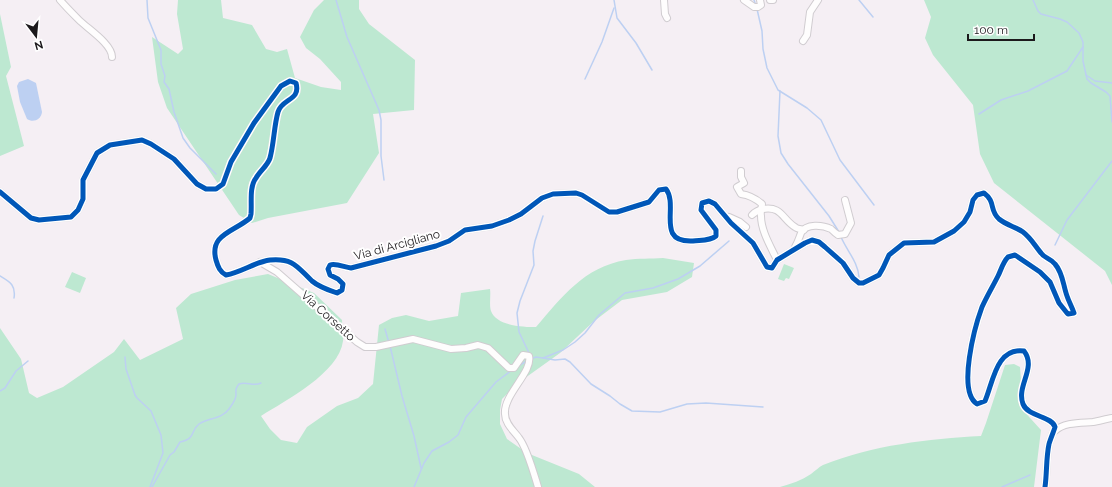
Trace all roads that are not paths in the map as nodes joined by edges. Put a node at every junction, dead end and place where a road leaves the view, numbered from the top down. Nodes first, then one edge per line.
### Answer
1 (60, 0) edge
2 (664, 0) edge
3 (744, 0) edge
4 (760, 0) edge
5 (818, 0) edge
6 (667, 18) dead end
7 (803, 42) dead end
8 (112, 57) dead end
9 (741, 171) dead end
10 (0, 192) edge
11 (845, 200) dead end
12 (762, 210) junction
13 (724, 215) junction
14 (752, 215) dead end
15 (746, 227) dead end
16 (804, 230) junction
17 (791, 252) junction
18 (777, 260) junction
19 (260, 262) junction
20 (1112, 418) edge
21 (1055, 431) junction
22 (538, 487) edge
23 (1045, 487) edge

1 - 8 street
2 - 6 street
3 - 4 street
5 - 7 street
9 - 12 street
10 - 19 street, Via di Arcigliano
11 - 16 street
12 - 14 street
12 - 16 street
12 - 18 street
13 - 15 street
13 - 18 street, Via di Arcigliano
13 - 19 street, Via di Arcigliano
16 - 17 street
17 - 18 street
17 - 21 street
19 - 22 street, Via Corsetto
20 - 21 street
21 - 23 street

